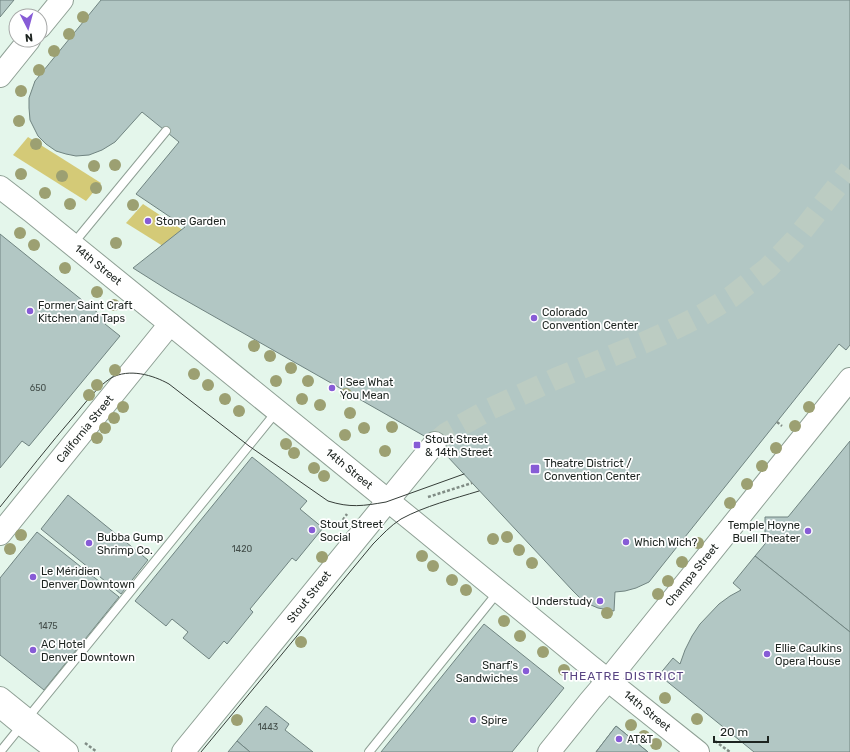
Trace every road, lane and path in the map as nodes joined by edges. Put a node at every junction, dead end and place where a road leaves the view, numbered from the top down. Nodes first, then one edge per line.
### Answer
1 (62, 0) edge
2 (48, 17) edge
3 (23, 48) edge
4 (0, 76) edge
5 (166, 131) dead end
6 (0, 187) edge
7 (73, 245) junction
8 (170, 324) junction
9 (850, 380) edge
10 (277, 411) junction
11 (777, 422) dead end
12 (782, 426) dead end
13 (435, 443) tunnel mouth
14 (472, 483) dead end
15 (428, 497) dead end
16 (388, 500) junction
17 (347, 514) dead end
18 (340, 524) dead end
19 (0, 534) edge
20 (500, 591) junction
21 (608, 680) junction
22 (0, 698) edge
23 (0, 714) edge
24 (23, 725) junction
25 (0, 752) edge
26 (47, 752) edge
27 (67, 752) edge
28 (182, 752) edge
29 (370, 752) edge
30 (549, 752) edge
31 (698, 752) edge

1 - 2 main road
3 - 4 main road
5 - 7 lane
6 - 7 main road, 14th Street
7 - 8 main road, 14th Street
8 - 10 main road, 14th Street
8 - 19 main road, California Street
9 - 21 main road, Champa Street
10 - 16 main road, 14th Street
10 - 24 lane
11 - 12 path
13 - 16 main road, Stout Street
14 - 15 path
16 - 20 main road, 14th Street
16 - 28 main road, Stout Street
17 - 18 path
20 - 21 main road, 14th Street
20 - 29 lane
21 - 30 main road, Champa Street
21 - 31 main road, 14th Street
22 - 24 main road
23 - 24 lane
24 - 25 lane
24 - 26 lane
24 - 27 main road

